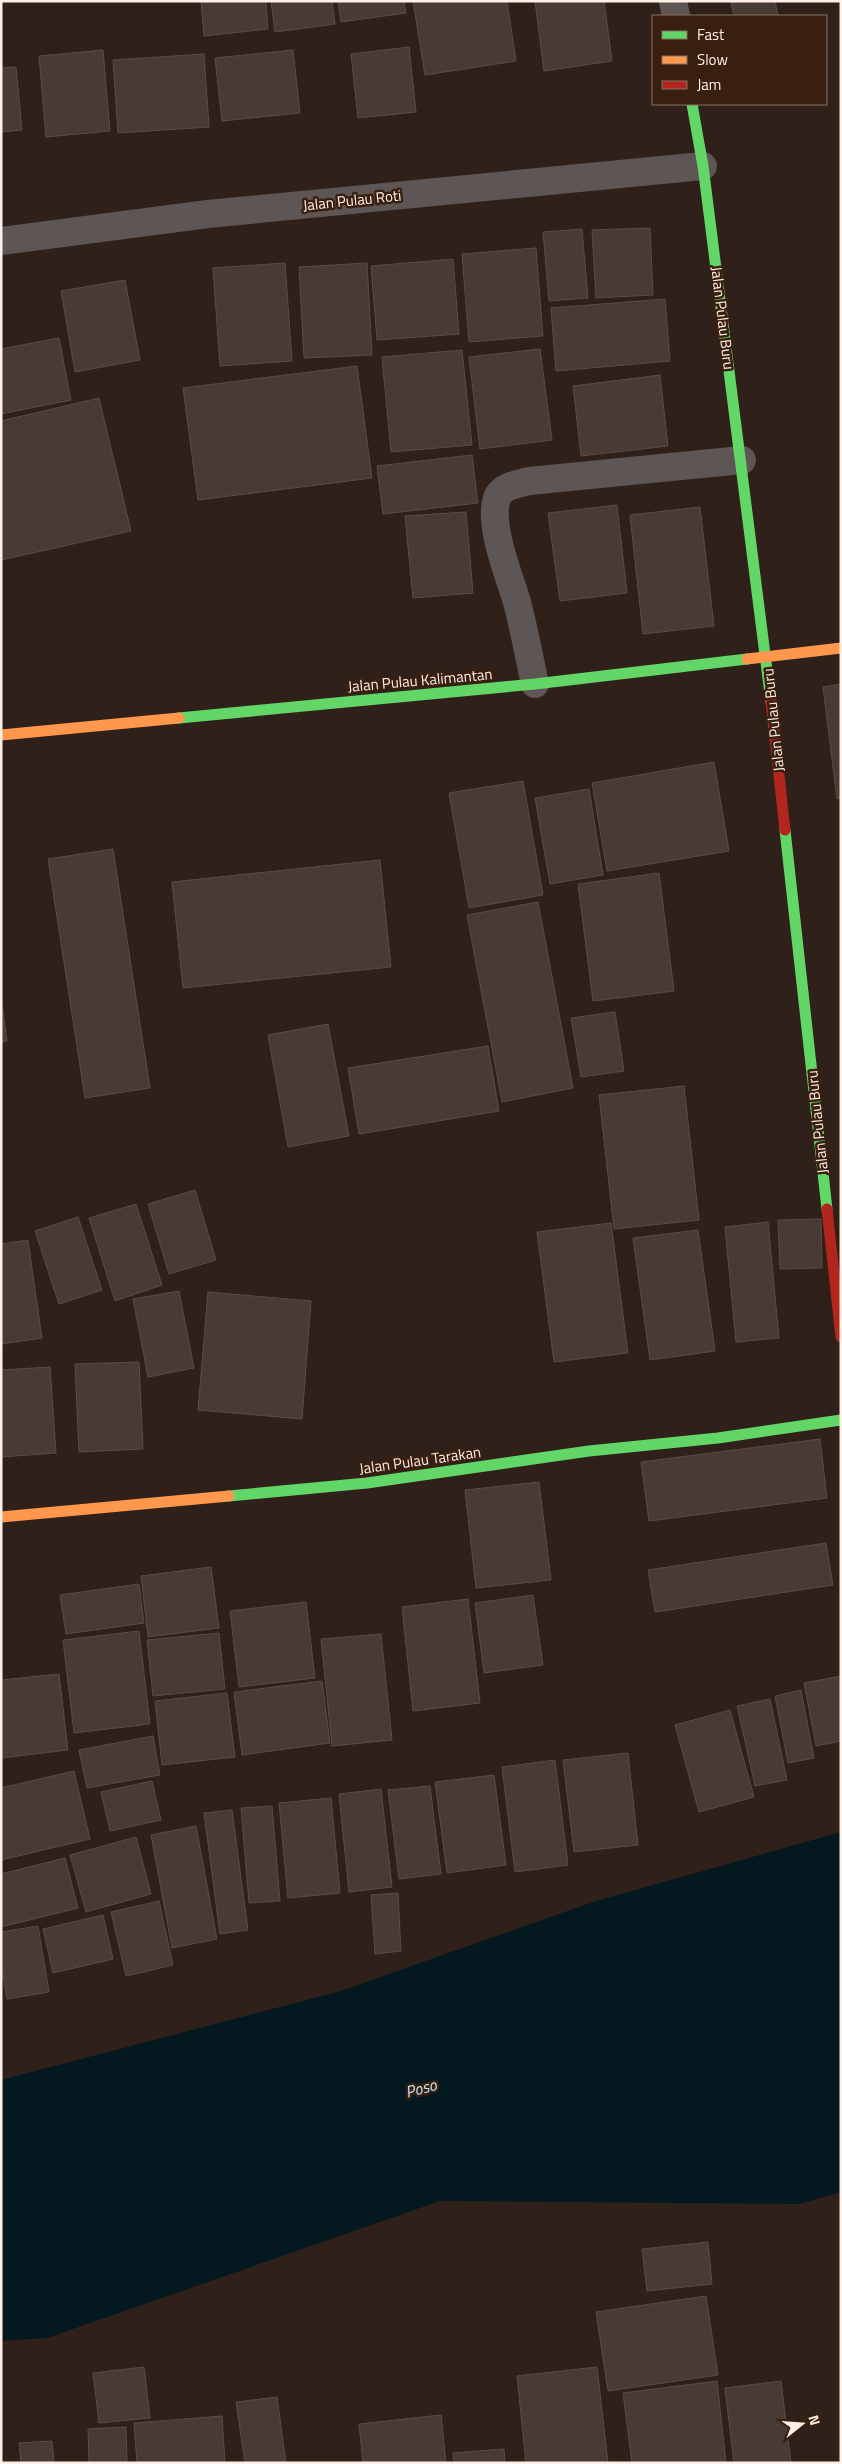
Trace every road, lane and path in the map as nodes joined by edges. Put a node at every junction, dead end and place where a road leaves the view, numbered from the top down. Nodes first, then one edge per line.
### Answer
1 (673, 1) edge
2 (676, 15) edge
3 (692, 105) edge
4 (703, 166) junction
5 (1, 241) edge
6 (742, 460) junction
7 (841, 648) edge
8 (766, 656) junction
9 (535, 684) junction
10 (1, 735) edge
11 (841, 1337) edge
12 (841, 1420) edge
13 (1, 1517) edge

1 - 2 street
3 - 4 street, Jalan Pulau Buru
4 - 5 street, Jalan Pulau Roti
4 - 6 street, Jalan Pulau Buru
6 - 8 street, Jalan Pulau Buru
6 - 9 street
7 - 8 street, Jalan Pulau Kalimantan
8 - 9 street, Jalan Pulau Kalimantan
8 - 11 street, Jalan Pulau Buru
9 - 10 street, Jalan Pulau Kalimantan
12 - 13 street, Jalan Pulau Tarakan

